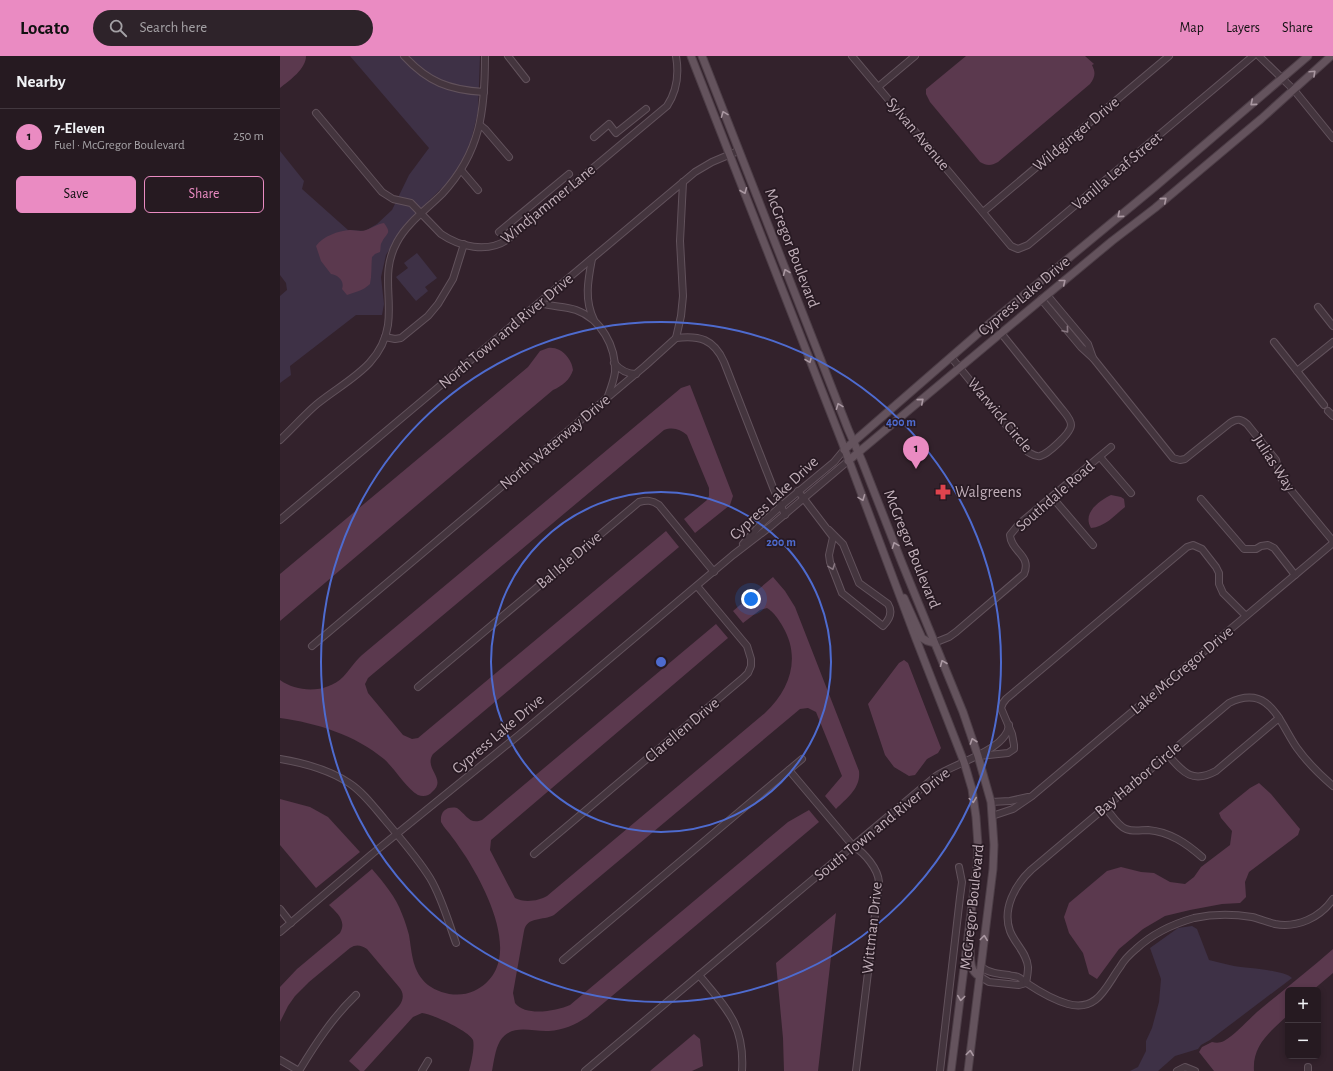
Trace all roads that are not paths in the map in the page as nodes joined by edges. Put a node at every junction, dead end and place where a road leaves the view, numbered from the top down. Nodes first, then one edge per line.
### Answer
1 (404, 56) edge
2 (485, 56) edge
3 (508, 56) edge
4 (676, 56) edge
5 (691, 56) edge
6 (702, 56) edge
7 (852, 56) edge
8 (914, 56) edge
9 (1169, 56) edge
10 (1253, 56) edge
11 (1259, 56) edge
12 (1308, 56) edge
13 (1331, 56) edge
14 (1283, 78) junction
15 (526, 79) dead end
16 (878, 87) junction
17 (1294, 90) junction
18 (484, 92) junction
19 (646, 109) dead end
20 (316, 113) dead end
21 (480, 125) junction
22 (616, 133) junction
23 (594, 136) dead end
24 (1333, 138) edge
25 (624, 142) junction
26 (738, 151) junction
27 (729, 154) junction
28 (509, 157) dead end
29 (461, 170) junction
30 (569, 174) dead end
31 (683, 182) junction
32 (478, 190) dead end
33 (549, 191) junction
34 (556, 199) junction
35 (983, 212) junction
36 (421, 214) junction
37 (1107, 227) junction
38 (499, 232) dead end
39 (1116, 238) junction
40 (464, 244) junction
41 (592, 259) junction
42 (1044, 297) junction
43 (540, 303) junction
44 (1318, 307) dead end
45 (595, 321) junction
46 (1333, 326) edge
47 (1001, 333) junction
48 (385, 337) junction
49 (676, 338) junction
50 (1274, 342) dead end
51 (1333, 342) edge
52 (951, 357) junction
53 (614, 363) junction
54 (960, 368) junction
55 (1297, 371) junction
56 (636, 374) junction
57 (608, 397) junction
58 (1324, 405) dead end
59 (1328, 411) dead end
60 (1333, 416) edge
61 (280, 440) edge
62 (853, 442) junction
63 (1111, 448) dead end
64 (844, 450) junction
65 (858, 453) junction
66 (1100, 457) junction
67 (848, 461) junction
68 (798, 491) junction
69 (1131, 493) dead end
70 (1052, 497) junction
71 (804, 499) junction
72 (1200, 500) dead end
73 (781, 506) junction
74 (785, 514) junction
75 (280, 520) edge
76 (829, 530) junction
77 (1333, 543) edge
78 (1093, 545) dead end
79 (733, 555) junction
80 (714, 572) junction
81 (1295, 575) junction
82 (894, 583) junction
83 (697, 586) junction
84 (1246, 616) junction
85 (934, 643) junction
86 (312, 646) dead end
87 (418, 687) dead end
88 (1279, 718) junction
89 (1009, 725) junction
90 (1168, 755) junction
91 (978, 756) junction
92 (280, 759) edge
93 (802, 759) dead end
94 (964, 762) junction
95 (789, 770) junction
96 (1333, 786) edge
97 (1032, 796) junction
98 (991, 802) junction
99 (1105, 807) junction
100 (992, 816) junction
101 (397, 834) junction
102 (853, 846) junction
103 (534, 854) dead end
104 (1202, 857) dead end
105 (959, 867) dead end
106 (1333, 899) edge
107 (280, 910) edge
108 (291, 923) junction
109 (969, 926) junction
110 (280, 932) edge
111 (456, 943) dead end
112 (563, 960) dead end
113 (981, 967) junction
114 (699, 976) junction
115 (980, 976) junction
116 (1026, 983) junction
117 (356, 995) dead end
118 (280, 1060) edge
119 (428, 1061) dead end
120 (299, 1071) edge
121 (422, 1071) edge
122 (585, 1071) edge
123 (742, 1071) edge
124 (856, 1071) edge
125 (940, 1071) edge
126 (951, 1071) edge
127 (968, 1071) edge
128 (1177, 1071) edge
129 (1195, 1071) edge

1 - 18 street
2 - 18 street
3 - 15 street
4 - 25 street, Windjammer Lane
5 - 27 main road, McGregor Boulevard
26 -> 6 main road, McGregor Boulevard
7 - 16 street, Sylvan Avenue
8 - 16 street
9 - 35 street, Wildginger Drive
10 - 35 street, Vanilla Leaf Street
11 - 14 street
12 - 14 main road, Cypress Lake Drive
17 -> 13 main road, Cypress Lake Drive
14 - 17 street
14 -> 37 main road, Cypress Lake Drive
16 - 35 street, Sylvan Avenue
17 - 24 street
39 -> 17 main road, Cypress Lake Drive
18 - 21 street
19 - 22 street
20 - 36 street, Windjammer Lane
21 - 28 street
21 - 29 street
22 - 23 street
22 - 25 street
25 - 34 street, Windjammer Lane
26 - 27 street, North Town and River Drive
62 -> 26 main road, McGregor Boulevard
27 - 31 street, North Town and River Drive
27 -> 64 main road, McGregor Boulevard
29 - 32 street
29 - 36 street
30 - 33 street
31 - 41 street, North Town and River Drive
31 - 49 street
33 - 34 street
33 - 38 street
34 - 40 street, Windjammer Lane
36 - 40 street, Windjammer Lane
36 - 48 street
37 - 39 main road
37 - 52 main road, Cypress Lake Drive
42 -> 39 main road, Cypress Lake Drive
40 - 48 street
41 - 43 street, North Town and River Drive
41 - 45 street
42 - 47 main road, Cypress Lake Drive
42 - 77 street, Julias Way
43 - 45 street
43 - 75 street, North Town and River Drive
44 - 46 street
45 - 53 street
47 - 54 main road, Cypress Lake Drive
47 - 54 street, Warwick Circle
48 - 61 street
49 - 56 street, North Waterway Drive
49 - 73 street
50 - 55 street
51 - 55 street
52 - 54 street, Warwick Circle
52 - 62 main road, Cypress Lake Drive
53 - 56 street
53 - 57 street
65 -> 54 main road, Cypress Lake Drive
55 - 58 street
56 - 57 street, North Waterway Drive
57 - 86 street, North Waterway Drive
59 - 60 street
62 - 64 main road, Cypress Lake Drive
62 - 65 main road, McGregor Boulevard
63 - 66 street, Southdale Road
64 - 67 main road, McGregor Boulevard
64 - 68 street, Cypress Lake Drive
65 - 67 main road, Cypress Lake Drive
85 -> 65 main road, McGregor Boulevard
66 - 69 street
66 - 70 street, Southdale Road
67 - 71 street, Cypress Lake Drive
67 -> 82 main road, McGregor Boulevard
68 - 71 street
68 - 73 street, Cypress Lake Drive
70 - 78 street
70 - 85 street, Southdale Road
71 - 74 street, Cypress Lake Drive
71 - 76 street
72 - 81 street
73 - 74 street
73 - 79 street, Cypress Lake Drive
74 - 79 street, Cypress Lake Drive
76 -> 76 street
77 - 81 street, Lake McGregor Drive
79 - 80 street, Cypress Lake Drive
80 - 83 street, Cypress Lake Drive
80 - 87 street, Bal Isle Drive
81 - 84 street, Lake McGregor Drive
82 - 85 main road
82 - 94 main road, McGregor Boulevard
83 - 101 street, Cypress Lake Drive
83 - 103 street, Clarellen Drive
84 - 89 street
84 - 97 street, Lake McGregor Drive
91 -> 85 main road, McGregor Boulevard
88 - 90 street, Bay Harbor Circle
88 - 90 street
88 - 96 street, Bay Harbor Circle
89 - 91 street, South Town and River Drive
89 - 91 street
90 - 99 street, Bay Harbor Circle
91 - 94 street, South Town and River Drive
91 - 98 main road, McGregor Boulevard
92 - 101 street
93 - 95 street
94 - 102 street, South Town and River Drive
94 -> 109 main road, McGregor Boulevard
95 - 102 street, Wittman Drive
95 - 112 street
97 - 98 street, Lake McGregor Drive
97 - 100 street, Lake McGregor Drive
98 - 100 main road, McGregor Boulevard
99 - 104 street
99 - 116 street, Bay Harbor Circle
113 -> 100 main road, McGregor Boulevard
101 - 108 street, Cypress Lake Drive
101 - 111 street
102 - 114 street, South Town and River Drive
102 - 124 street, Wittman Drive
105 - 125 street
106 - 116 street
107 - 108 street
108 - 110 street, Cypress Lake Drive
109 - 115 main road
109 -> 126 main road, McGregor Boulevard
113 - 115 main road, McGregor Boulevard
113 - 116 street
114 - 122 street, South Town and River Drive
114 - 123 street
115 - 116 street
127 -> 115 main road, McGregor Boulevard
117 - 120 street
118 - 120 street
119 - 121 street
128 - 129 street

